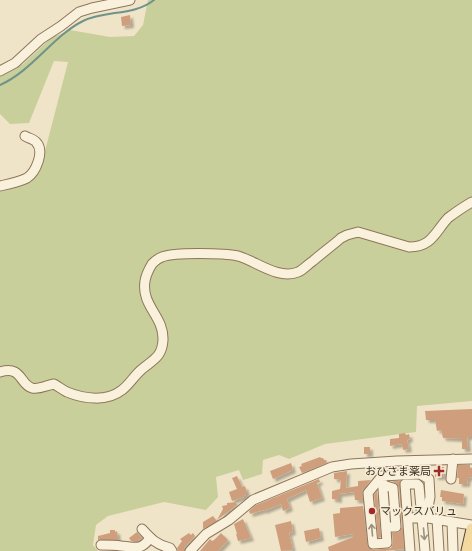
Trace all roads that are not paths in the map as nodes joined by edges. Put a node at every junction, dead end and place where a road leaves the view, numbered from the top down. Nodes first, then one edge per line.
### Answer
1 (130, 0) edge
2 (0, 71) edge
3 (25, 136) dead end
4 (0, 186) edge
5 (472, 202) edge
6 (0, 372) edge
7 (472, 459) edge
8 (453, 460) junction
9 (451, 479) dead end
10 (383, 480) junction
11 (408, 518) junction
12 (424, 518) junction
13 (437, 519) junction
14 (452, 522) junction
15 (472, 525) edge
16 (142, 529) dead end
17 (472, 529) edge
18 (150, 538) junction
19 (101, 545) dead end
20 (172, 551) edge
21 (190, 551) edge
22 (410, 551) edge
23 (425, 551) edge
24 (439, 551) edge
25 (453, 551) edge
26 (467, 551) edge

1 - 2 street
3 - 4 street
5 - 6 street
7 - 8 street
8 - 9 street
8 - 21 street
10 -> 10 street
10 - 12 street
11 - 12 street
11 - 12 street
11 - 22 street
12 - 13 street
12 -> 23 street
13 - 14 street
13 - 24 street
14 - 15 street
14 - 25 street
16 - 18 street
17 - 26 main road
18 - 19 street
18 - 20 street

